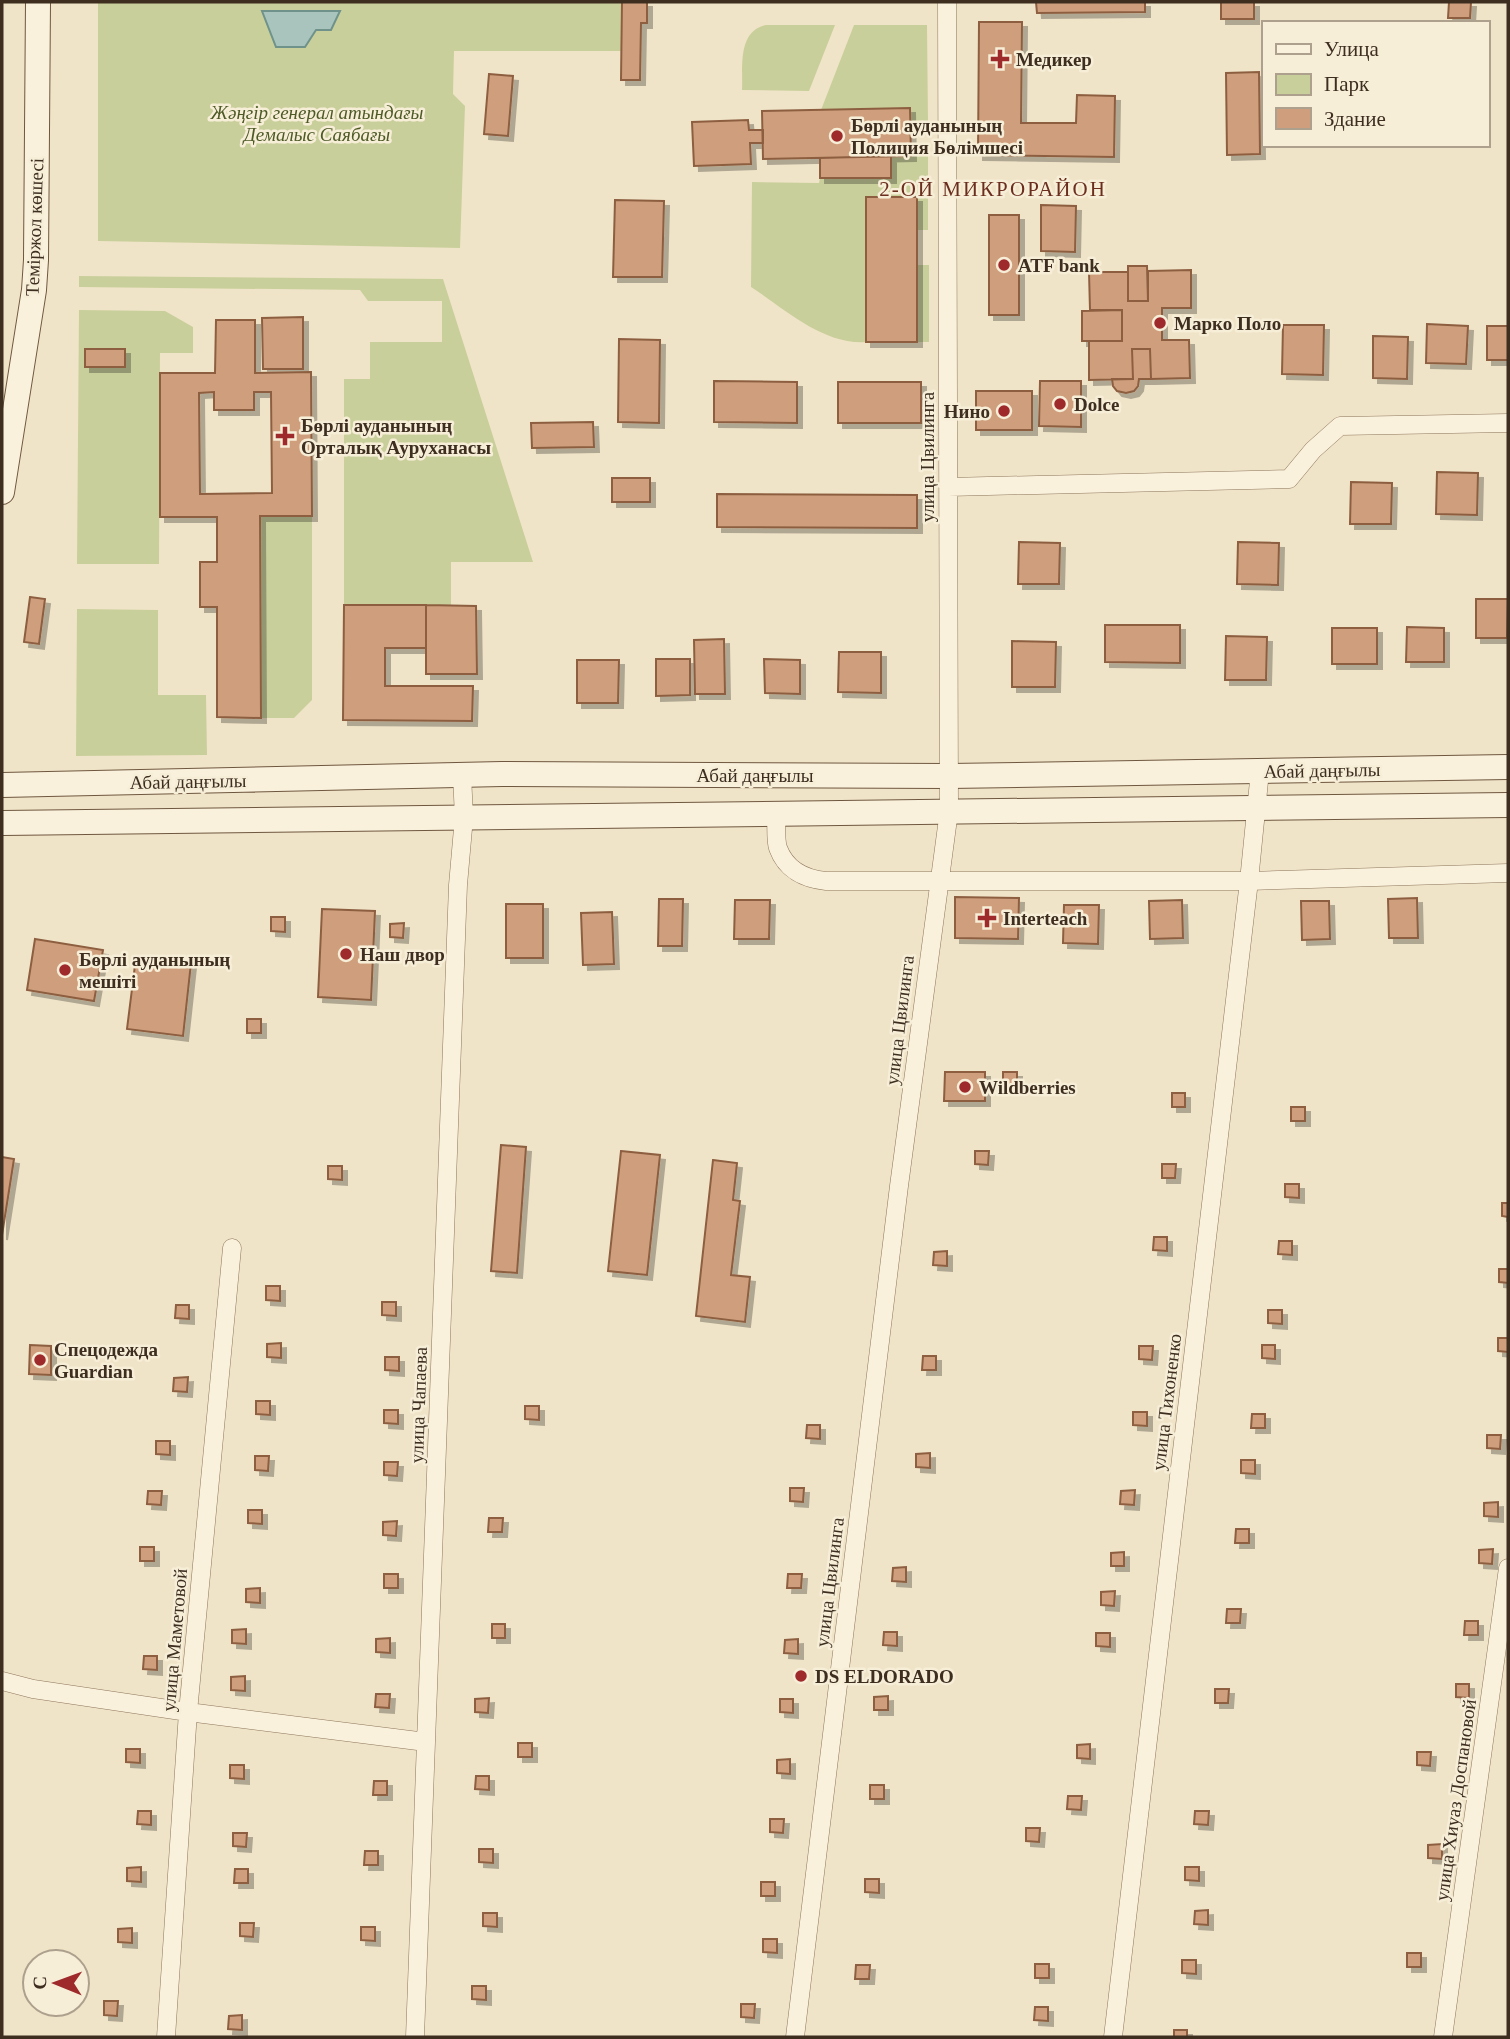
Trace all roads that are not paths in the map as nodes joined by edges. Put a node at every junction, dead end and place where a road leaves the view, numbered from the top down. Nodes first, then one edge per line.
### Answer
1 (38, 2) edge
2 (947, 2) edge
3 (1508, 423) edge
4 (948, 487) junction
5 (2, 492) edge
6 (1508, 766) edge
7 (1260, 771) junction
8 (462, 775) junction
9 (949, 776) junction
10 (2, 785) edge
11 (1508, 805) edge
12 (1256, 808) junction
13 (949, 811) junction
14 (776, 814) junction
15 (464, 817) junction
16 (2, 823) edge
17 (1508, 873) edge
18 (1249, 881) junction
19 (938, 882) junction
20 (233, 1248) dead end
21 (1508, 1567) edge
22 (2, 1681) edge
23 (188, 1712) junction
24 (426, 1742) junction
25 (166, 2037) edge
26 (415, 2037) edge
27 (795, 2037) edge
28 (1113, 2037) edge
29 (1443, 2037) edge

1 - 5 street, Теміржол көшесі
2 - 4 street, улица Цвилинга
3 - 4 street
4 - 9 street, улица Цвилинга
6 - 7 street, Абай даңғылы
7 - 9 street, Абай даңғылы
7 - 12 street, улица Тихоненко
8 - 9 street, Абай даңғылы
8 - 10 street, Абай даңғылы
8 - 15 street, улица Чапаева
9 - 13 street, улица Цвилинга
11 - 12 street, Абай даңғылы
12 - 13 street, Абай даңғылы
12 - 18 street, улица Тихоненко
13 - 14 street, Абай даңғылы
13 - 19 street, улица Цвилинга
14 - 15 street, Абай даңғылы
14 - 19 street
15 - 16 street, Абай даңғылы
15 - 24 street, улица Чапаева
17 - 18 street
18 - 19 street
18 - 28 street, улица Тихоненко
19 - 27 street, улица Цвилинга
20 - 23 street, улица Маметовой
21 - 29 street, улица Хиуаз Доспановой
22 - 23 street
23 - 24 street
23 - 25 street, улица Маметовой
24 - 26 street, улица Чапаева

